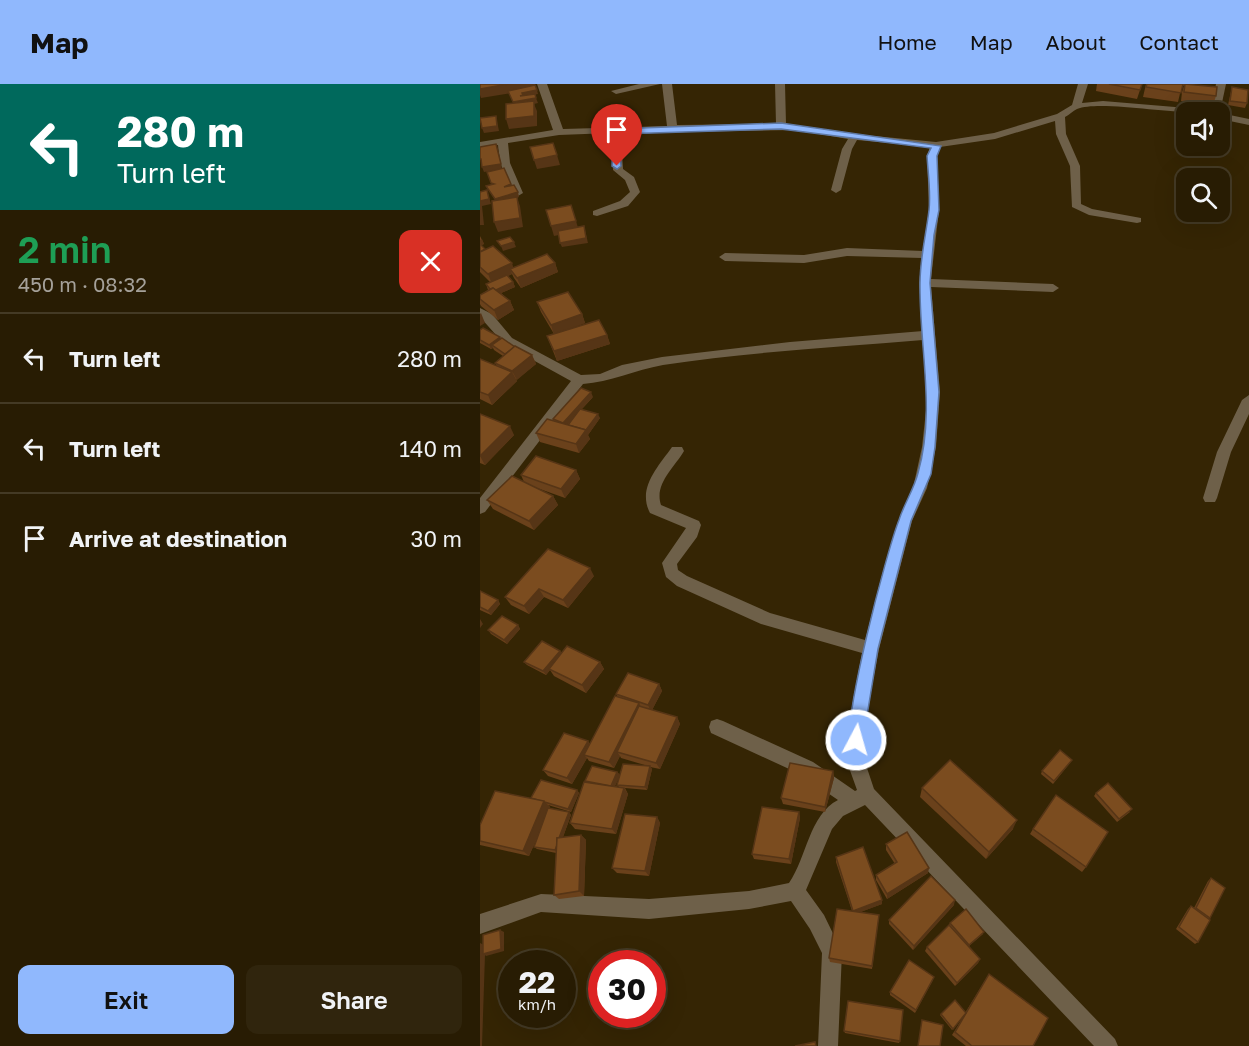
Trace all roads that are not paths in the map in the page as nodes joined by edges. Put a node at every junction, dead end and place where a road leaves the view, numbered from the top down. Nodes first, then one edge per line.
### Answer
1 (542, 84) edge
2 (655, 84) edge
3 (668, 84) edge
4 (780, 84) edge
5 (1083, 84) edge
6 (1221, 84) edge
7 (616, 91) dead end
8 (1217, 102) edge
9 (1076, 106) junction
10 (1176, 110) edge
11 (1060, 116) junction
12 (1230, 118) edge
13 (1249, 122) edge
14 (781, 126) junction
15 (672, 128) junction
16 (616, 131) junction
17 (559, 132) junction
18 (854, 137) junction
19 (503, 140) junction
20 (480, 145) edge
21 (936, 146) junction
22 (836, 190) dead end
23 (518, 193) edge
24 (597, 213) dead end
25 (1137, 220) dead end
26 (927, 255) junction
27 (725, 257) dead end
28 (925, 283) junction
29 (1053, 288) dead end
30 (480, 312) edge
31 (928, 335) junction
32 (579, 380) junction
33 (1249, 400) edge
34 (677, 451) dead end
35 (1209, 498) dead end
36 (480, 508) edge
37 (871, 649) junction
38 (717, 727) dead end
39 (860, 798) junction
40 (795, 890) junction
41 (480, 924) edge
42 (828, 1046) edge
43 (1108, 1046) edge

1 - 17 street
2 - 7 street
3 - 15 street
4 - 14 street
5 - 9 street
6 - 8 street
9 - 10 street
9 - 11 street
11 - 21 street
11 - 25 street
12 - 13 street
14 - 15 street
14 - 18 street
15 - 16 street
16 - 17 street
16 - 24 street
17 - 19 street
18 - 21 street
18 - 22 street
19 - 20 street
19 - 23 street
21 - 26 street
26 - 27 street
26 - 28 street
28 - 29 street
28 - 31 street
30 - 32 street
31 - 32 street
31 - 37 street
32 - 36 street
33 - 35 street
34 - 37 street
37 - 39 street
38 - 39 street
39 - 40 street
39 - 43 street
40 - 41 street
40 - 42 street

